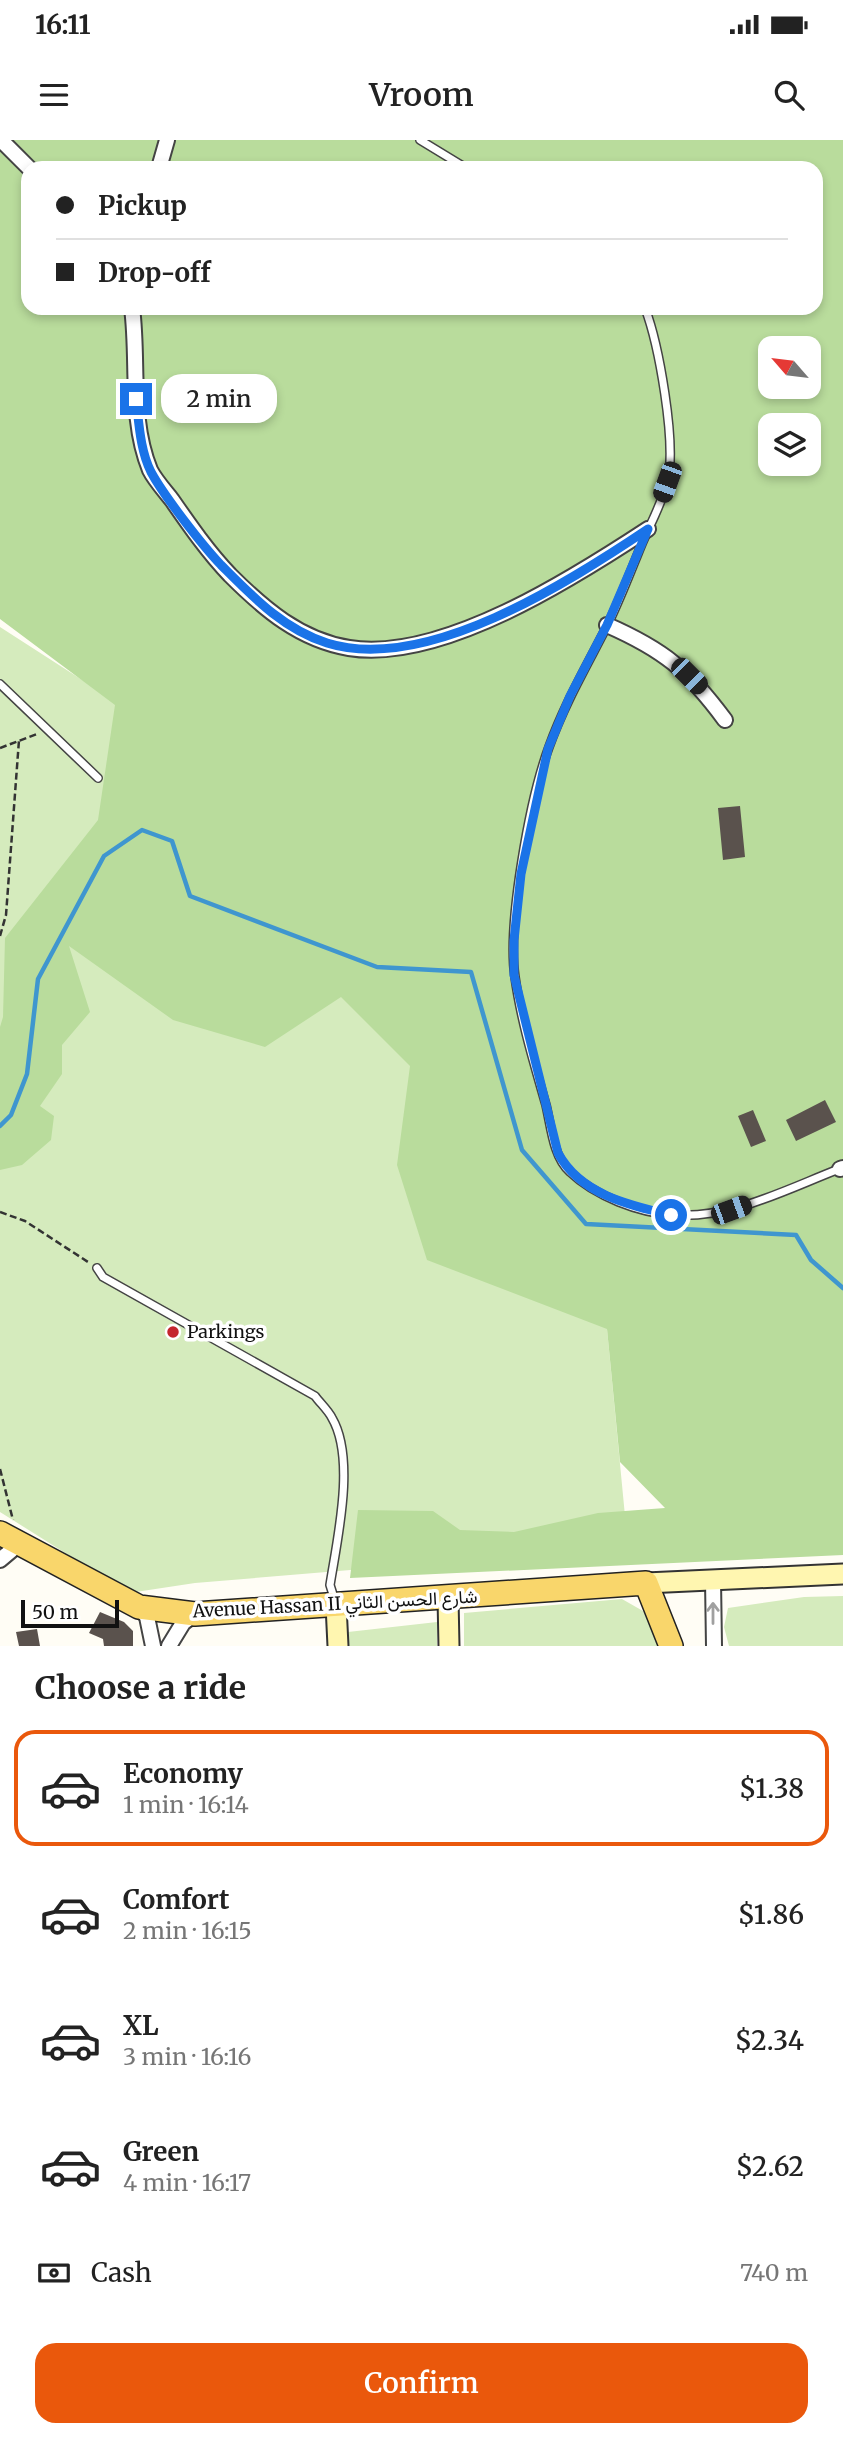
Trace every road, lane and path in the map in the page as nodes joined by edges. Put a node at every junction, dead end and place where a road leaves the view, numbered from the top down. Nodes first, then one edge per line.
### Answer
1 (1, 140) edge
2 (167, 140) edge
3 (420, 140) edge
4 (22, 161) edge
5 (161, 161) edge
6 (454, 161) edge
7 (133, 315) edge
8 (646, 315) edge
9 (648, 529) junction
10 (607, 625) junction
11 (0, 684) edge
12 (725, 720) dead end
13 (50, 730) junction
14 (19, 740) junction
15 (0, 748) edge
16 (98, 778) dead end
17 (0, 936) edge
18 (842, 1168) edge
19 (0, 1212) edge
20 (97, 1268) joint
21 (0, 1469) edge
22 (9, 1538) edge
23 (0, 1560) edge
24 (843, 1574) edge
25 (713, 1580) junction
26 (646, 1583) junction
27 (448, 1598) junction
28 (336, 1605) junction
29 (139, 1607) junction
30 (195, 1614) junction
31 (153, 1646) edge
32 (169, 1646) edge
33 (338, 1646) edge
34 (449, 1646) edge
35 (671, 1646) edge
36 (714, 1646) edge

1 - 4 street
2 - 5 street
3 - 6 lane
7 - 9 street
8 - 9 lane
9 - 10 lane
10 - 12 street
10 - 18 lane
11 - 13 lane
13 - 14 path
13 - 16 lane
14 - 15 path
14 - 17 path
19 - 20 path
20 - 28 lane
21 - 22 path
22 - 23 street
22 - 29 main road, Avenue Hassan II شارع الحسن الثاني
24 - 25 main road
25 - 26 main road
36 -> 25 street
26 - 27 main road, Avenue Hassan II شارع الحسن الثاني
26 - 35 main road
27 - 28 main road, Avenue Hassan II شارع الحسن الثاني
27 - 34 main road
28 - 30 main road, Avenue Hassan II شارع الحسن الثاني
28 - 33 main road
29 - 30 main road, Avenue Hassan II شارع الحسن الثاني
29 - 31 street
30 - 32 street

